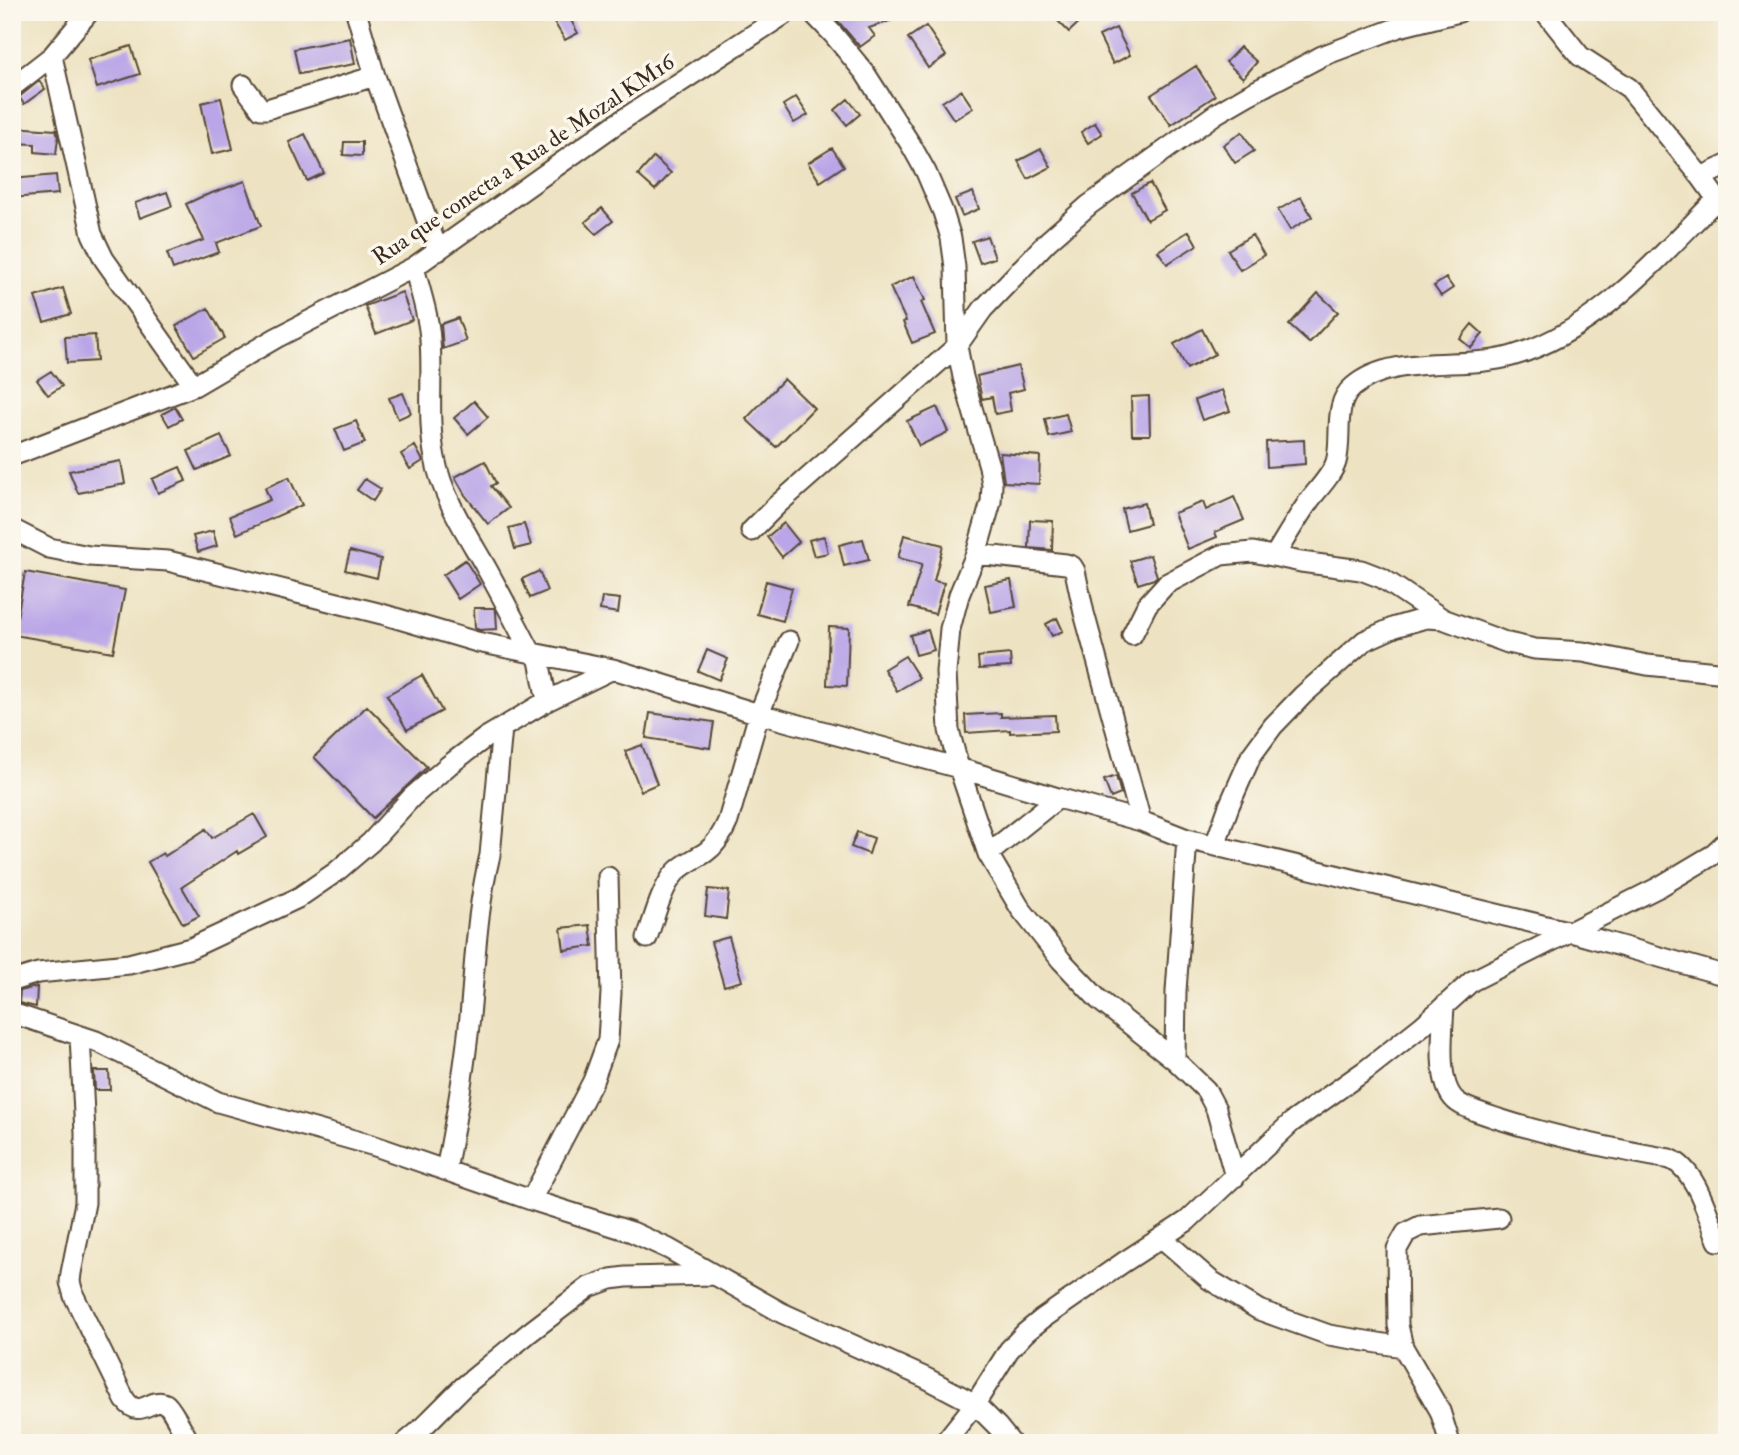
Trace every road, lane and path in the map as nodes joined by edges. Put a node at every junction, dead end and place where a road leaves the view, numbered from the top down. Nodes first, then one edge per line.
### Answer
1 (89, 12) edge
2 (356, 12) edge
3 (788, 12) edge
4 (812, 12) edge
5 (1459, 12) edge
6 (1545, 12) edge
7 (52, 55) junction
8 (375, 76) junction
9 (243, 85) dead end
10 (12, 87) edge
11 (1727, 165) edge
12 (1701, 177) junction
13 (1721, 206) edge
14 (438, 251) junction
15 (414, 268) junction
16 (957, 346) junction
17 (194, 386) junction
18 (12, 456) edge
19 (12, 529) edge
20 (751, 531) dead end
21 (976, 554) junction
22 (1275, 555) junction
23 (1443, 618) junction
24 (1132, 635) dead end
25 (789, 641) dead end
26 (535, 655) junction
27 (613, 669) junction
28 (1727, 673) edge
29 (547, 701) junction
30 (759, 714) junction
31 (502, 728) junction
32 (959, 768) junction
33 (1058, 799) junction
34 (1141, 821) junction
35 (1188, 839) junction
36 (1727, 841) edge
37 (1215, 845) junction
38 (988, 854) junction
39 (608, 877) dead end
40 (1571, 932) junction
41 (647, 938) dead end
42 (1727, 976) edge
43 (12, 981) edge
44 (1444, 1006) junction
45 (12, 1013) edge
46 (80, 1036) junction
47 (1175, 1060) junction
48 (446, 1170) junction
49 (1235, 1177) junction
50 (531, 1200) junction
51 (1499, 1218) dead end
52 (1162, 1238) junction
53 (1718, 1241) dead end
54 (715, 1275) junction
55 (1403, 1347) junction
56 (975, 1404) junction
57 (190, 1443) edge
58 (405, 1443) edge
59 (944, 1443) edge
60 (1010, 1443) edge
61 (1450, 1443) edge

1 - 7 street
2 - 8 street
3 - 14 street, Rua que conecta a Rua de Mozal KM16
4 - 16 street
5 - 16 street
6 - 12 street
7 - 10 street
7 - 17 street
8 - 9 street
8 - 14 street
11 - 12 street
12 - 13 street
13 - 22 street
14 - 15 street, Rua que conecta a Rua de Mozal KM16
15 - 17 street, Rua que conecta a Rua de Mozal KM16
15 - 26 street
16 - 20 street
16 - 21 street
17 - 18 street, Rua que conecta a Rua de Mozal KM16
19 - 26 street
21 - 32 street
21 - 34 street
22 - 23 street
22 - 24 street
23 - 28 street
23 - 37 street
25 - 30 street
26 - 27 street
26 - 29 street
27 - 29 street
27 - 30 street
29 - 31 street
30 - 32 street
30 - 41 street
31 - 43 street
31 - 48 street
32 - 33 street
32 - 38 street
33 - 34 street
33 - 38 street
34 - 35 street
35 - 37 street
35 - 47 street
36 - 40 street
37 - 40 street
38 - 47 street
39 - 50 street
40 - 42 street
40 - 44 street
44 - 49 street
44 - 53 street
45 - 46 street
46 - 48 street
46 - 57 street
47 - 49 street
48 - 50 street
49 - 52 street
50 - 54 street
51 - 55 street
52 - 55 street
52 - 56 street
54 - 56 street
54 - 58 street
55 - 61 street
56 - 59 street
56 - 60 street

